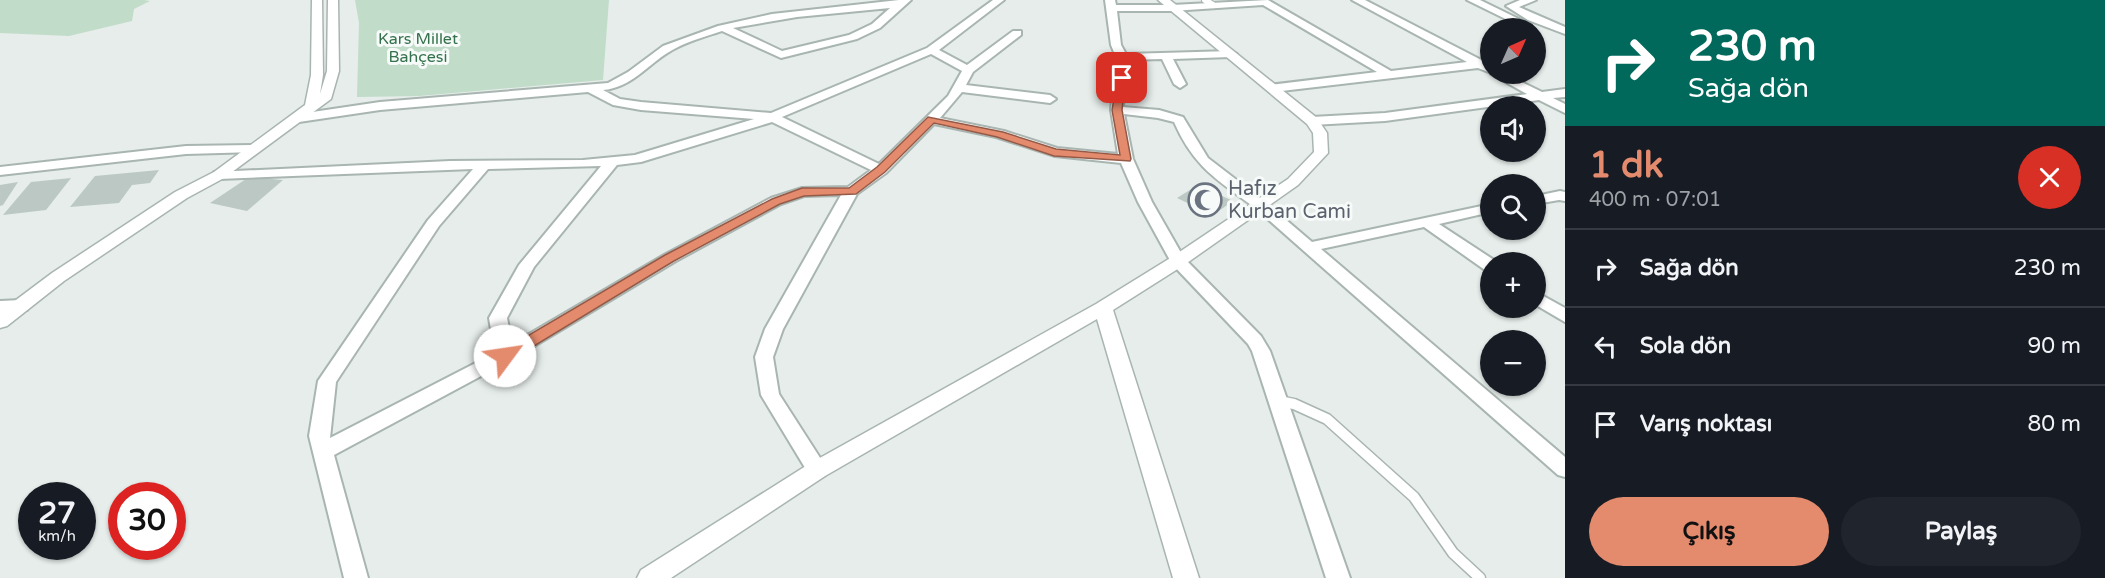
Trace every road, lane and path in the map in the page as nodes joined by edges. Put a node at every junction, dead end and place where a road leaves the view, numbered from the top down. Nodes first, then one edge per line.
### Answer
1 (317, 0) edge
2 (333, 0) edge
3 (999, 0) edge
4 (1357, 0) edge
5 (1472, 0) edge
6 (1531, 0) edge
7 (1262, 1) edge
8 (903, 2) edge
9 (1209, 3) edge
10 (1110, 4) edge
11 (1168, 4) edge
12 (1511, 18) edge
13 (724, 28) junction
14 (1565, 31) edge
15 (1017, 33) dead end
16 (1546, 33) edge
17 (1565, 40) edge
18 (931, 50) junction
19 (1230, 54) junction
20 (1166, 56) junction
21 (1122, 57) junction
22 (1480, 64) edge
23 (1480, 67) edge
24 (968, 70) junction
25 (1390, 75) junction
26 (1180, 84) dead end
27 (1517, 84) edge
28 (592, 88) junction
29 (957, 88) junction
30 (1273, 88) junction
31 (1565, 93) edge
32 (1538, 95) junction
33 (1050, 99) dead end
34 (311, 105) junction
35 (1565, 109) edge
36 (1117, 110) junction
37 (772, 117) junction
38 (298, 118) junction
39 (932, 120) junction
40 (1312, 122) junction
41 (252, 148) junction
42 (1126, 159) junction
43 (613, 161) junction
44 (484, 165) junction
45 (881, 170) junction
46 (0, 171) edge
47 (219, 175) junction
48 (851, 191) junction
49 (1565, 197) edge
50 (1546, 198) edge
51 (1259, 204) junction
52 (1480, 210) edge
53 (1425, 221) junction
54 (1310, 247) junction
55 (1480, 258) edge
56 (1178, 261) junction
57 (1546, 304) edge
58 (21, 306) junction
59 (0, 307) edge
60 (1103, 308) junction
61 (1565, 316) edge
62 (0, 322) edge
63 (505, 356) junction
64 (1278, 401) junction
65 (323, 451) junction
66 (1565, 469) edge
67 (816, 470) junction
68 (357, 578) edge
69 (650, 578) edge
70 (1186, 578) edge
71 (1338, 578) edge
72 (1480, 578) edge

1 - 34 street
2 - 34 street
3 - 18 street
4 - 22 street
5 - 12 street
6 - 14 street
7 - 9 street
7 - 25 street
8 - 13 street
8 - 13 street
9 - 11 street
10 - 11 street
10 - 21 street
11 - 19 street
13 - 28 street
15 - 24 street
16 - 17 street
18 - 24 street
18 - 37 street
19 - 20 street
19 - 30 street
20 - 21 street
20 - 26 street
21 - 36 street
23 - 25 street
24 - 29 street
25 - 30 street
27 - 32 street
28 - 37 street
28 - 38 street
29 - 33 street
29 - 39 street
30 - 40 street
31 - 32 street
32 - 35 street
32 - 40 street
34 - 38 street
36 - 42 street
36 - 51 street
37 - 43 street
37 - 45 street
38 - 41 street
39 - 42 street
39 - 45 street
40 - 51 street
41 - 46 street
41 - 47 street
42 - 56 street
43 - 44 street
43 - 63 street
44 - 47 street
44 - 65 street
45 - 48 street
47 - 58 street
48 - 63 street
48 - 67 street
49 - 50 street
51 - 54 street
51 - 56 street
52 - 53 street
53 - 54 street
53 - 55 street
54 - 66 street
56 - 60 street
56 - 64 street
57 - 61 street
58 - 59 street
58 - 62 street
60 - 67 street
60 - 70 street
63 - 65 street
64 - 71 street
64 - 72 lane
65 - 68 street
67 - 69 street

